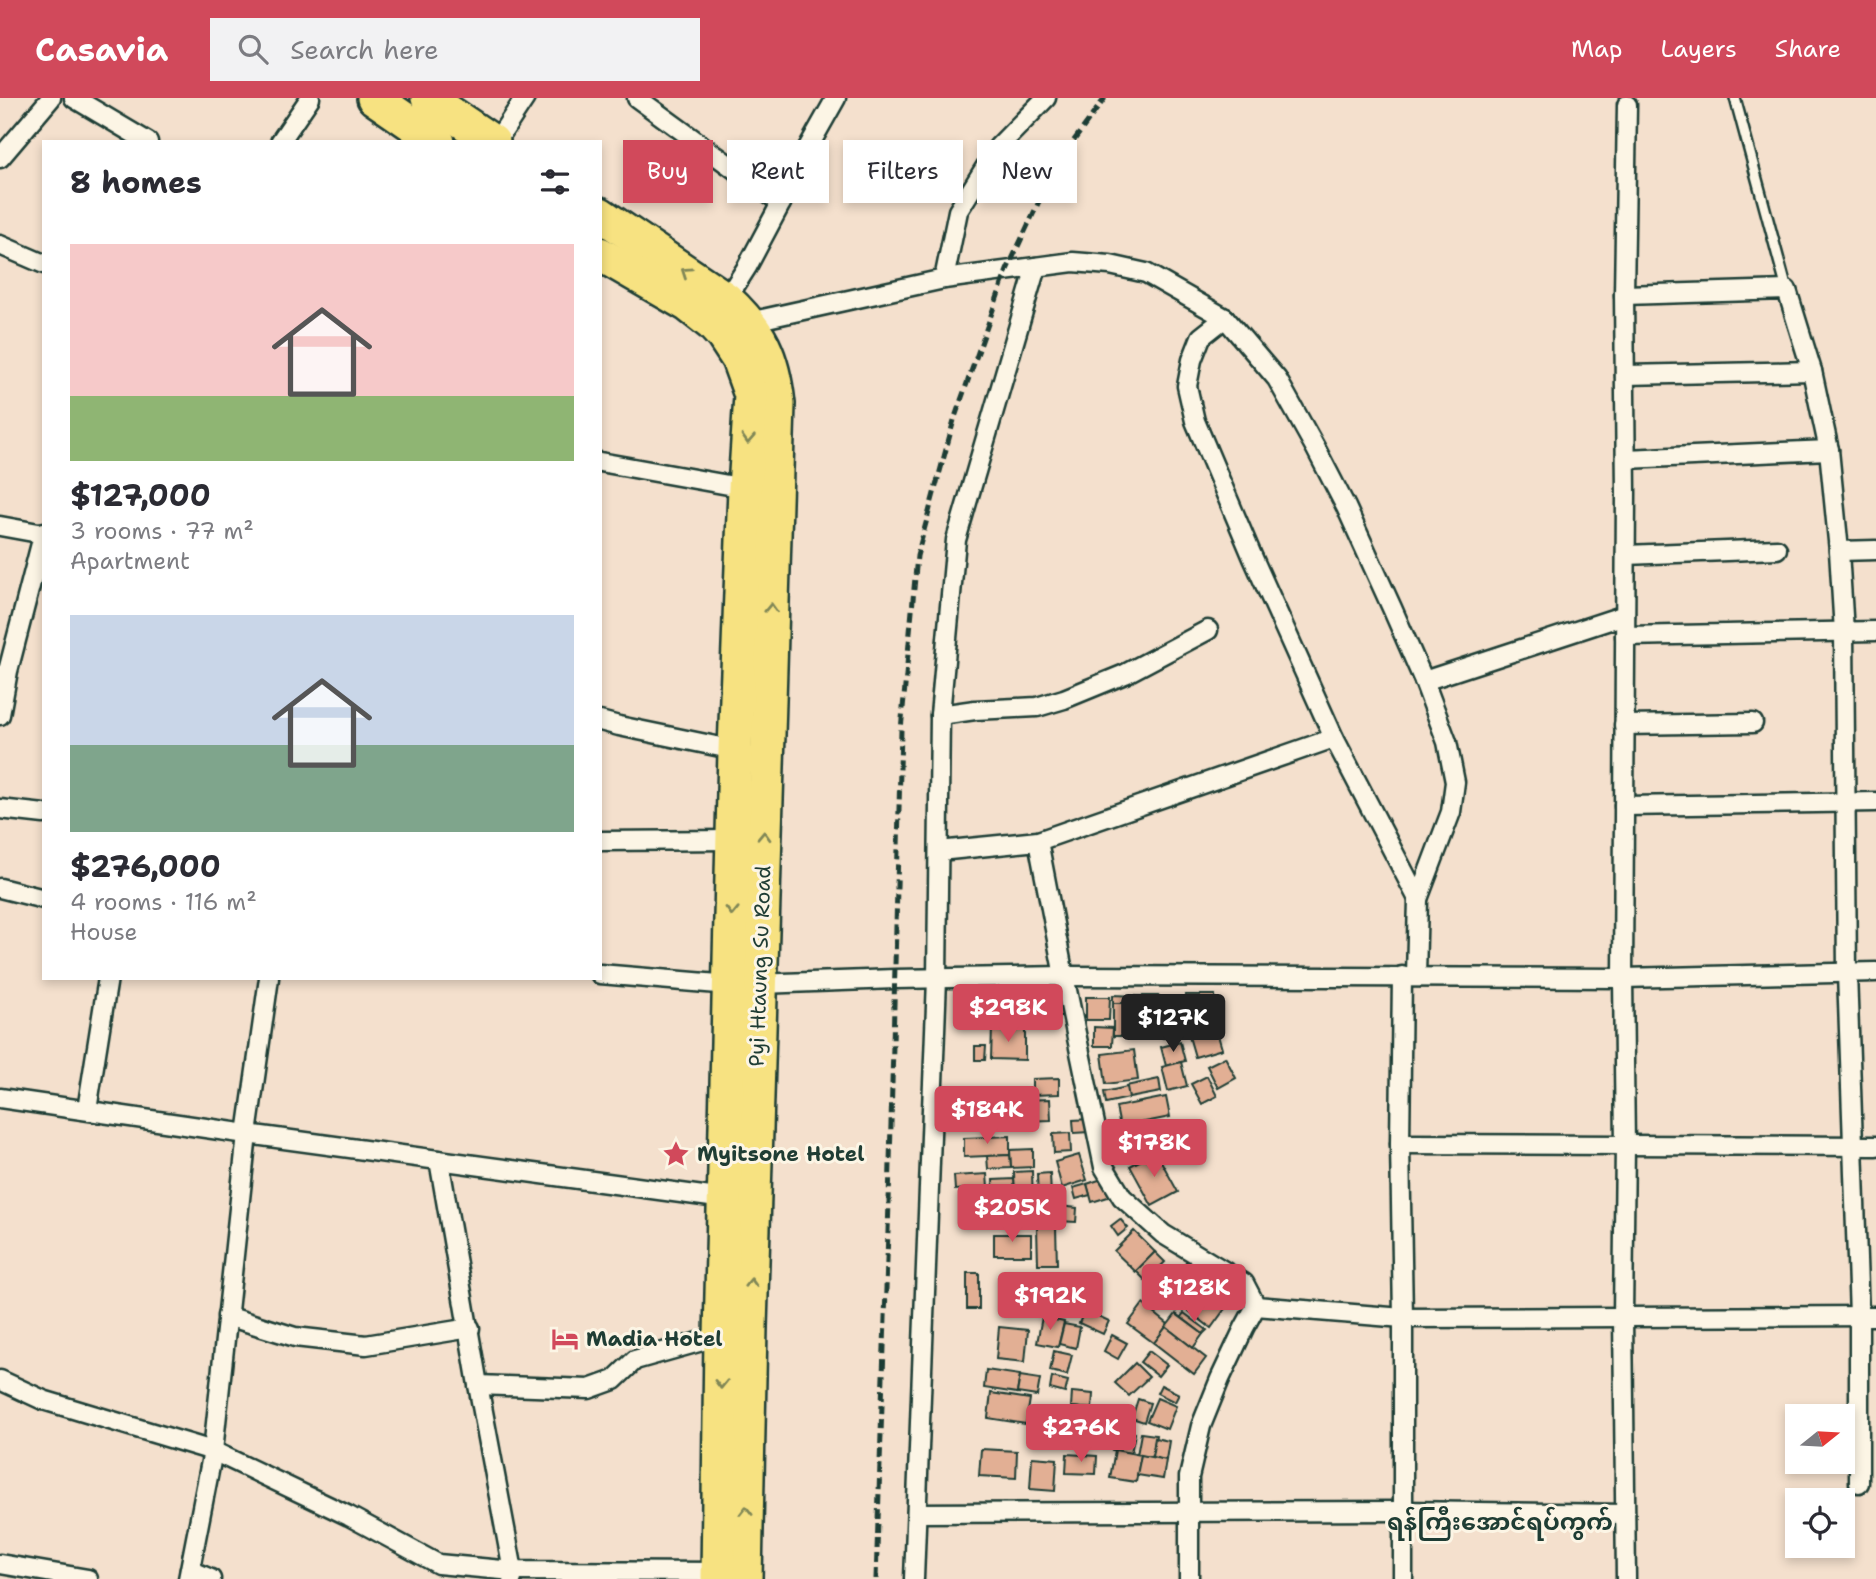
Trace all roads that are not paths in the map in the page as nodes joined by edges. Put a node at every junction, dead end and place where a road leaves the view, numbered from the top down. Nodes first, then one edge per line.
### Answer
1 (51, 98) edge
2 (74, 98) edge
3 (310, 98) edge
4 (374, 98) edge
5 (428, 98) edge
6 (525, 98) edge
7 (636, 98) edge
8 (836, 98) edge
9 (1045, 98) edge
10 (1735, 98) edge
11 (1627, 102) edge
12 (145, 140) edge
13 (281, 140) edge
14 (435, 140) edge
15 (492, 140) edge
16 (496, 140) edge
17 (812, 140) edge
18 (0, 158) edge
19 (727, 163) edge
20 (781, 203) edge
21 (604, 227) edge
22 (0, 245) edge
23 (602, 255) edge
24 (42, 263) edge
25 (1036, 267) junction
26 (944, 279) junction
27 (1787, 290) junction
28 (1624, 295) junction
29 (719, 312) junction
30 (1225, 318) junction
31 (749, 323) junction
32 (756, 363) junction
33 (1812, 371) junction
34 (1625, 376) junction
35 (1829, 450) junction
36 (1626, 459) junction
37 (602, 461) edge
38 (745, 488) junction
39 (0, 526) edge
40 (42, 533) edge
41 (42, 537) edge
42 (758, 540) junction
43 (1777, 549) dead end
44 (1876, 550) edge
45 (1839, 551) junction
46 (1626, 555) junction
47 (1625, 615) junction
48 (1208, 630) dead end
49 (1876, 631) edge
50 (1844, 632) junction
51 (1625, 636) junction
52 (1424, 681) junction
53 (753, 698) junction
54 (0, 715) edge
55 (940, 715) junction
56 (602, 722) edge
57 (1753, 723) dead end
58 (1624, 725) junction
59 (1334, 738) junction
60 (735, 750) junction
61 (1876, 802) edge
62 (1845, 803) junction
63 (1624, 806) junction
64 (0, 809) edge
65 (42, 814) edge
66 (733, 840) junction
67 (602, 841) edge
68 (1038, 841) junction
69 (939, 850) junction
70 (0, 888) edge
71 (42, 898) edge
72 (1418, 899) junction
73 (1876, 972) edge
74 (1847, 973) junction
75 (602, 974) edge
76 (1064, 976) junction
77 (1409, 976) junction
78 (1623, 978) junction
79 (937, 979) junction
80 (108, 980) edge
81 (269, 980) edge
82 (745, 985) junction
83 (0, 1098) edge
84 (88, 1110) junction
85 (247, 1134) junction
86 (1400, 1143) junction
87 (1625, 1145) junction
88 (1853, 1146) junction
89 (1876, 1146) edge
90 (439, 1160) junction
91 (739, 1198) junction
92 (1256, 1306) junction
93 (227, 1315) junction
94 (1867, 1316) edge
95 (1623, 1317) junction
96 (1403, 1318) junction
97 (470, 1328) junction
98 (736, 1331) junction
99 (0, 1380) edge
100 (478, 1385) junction
101 (213, 1451) junction
102 (1859, 1483) dead end
103 (1189, 1511) junction
104 (1402, 1511) junction
105 (917, 1513) junction
106 (1625, 1514) junction
107 (0, 1564) edge
108 (189, 1574) edge
109 (512, 1575) edge
110 (732, 1576) edge
111 (88, 1579) edge
112 (211, 1579) edge
113 (914, 1579) edge
114 (1189, 1579) edge
115 (1403, 1579) edge
116 (1626, 1579) edge

1 - 18 street
2 - 12 street
3 - 13 street
4 - 14 highway
5 - 15 highway
6 - 16 street
7 - 19 street
8 - 17 street
9 - 26 street
10 - 27 lane
11 - 28 street
20 - 29 street
29 -> 21 highway
22 - 24 street
23 - 29 highway
25 - 26 street
25 - 30 street
25 - 55 street
26 - 31 street
27 - 28 street
27 - 33 street
28 - 34 street
29 - 31 highway
29 - 32 highway
30 - 52 street
30 - 59 street
31 - 32 highway
32 -> 38 highway, Pyi Htaung Su Road
32 - 42 highway, Pyi Htaung Su Road
33 - 34 street
33 - 35 street
34 - 36 street
35 - 36 street
35 - 45 street
36 - 46 street
37 - 38 street
38 - 42 highway, Pyi Htaung Su Road
39 - 40 street
41 - 54 street
42 - 53 highway, Pyi Htaung Su Road
43 - 46 street
44 - 45 street
45 - 50 street
46 - 47 street
47 - 51 street
47 - 52 street
48 - 55 street
49 - 50 street
50 - 51 street
50 - 62 street
51 - 58 street
52 - 72 street
53 - 60 highway, Pyi Htaung Su Road
82 -> 53 highway, Pyi Htaung Su Road
55 - 69 street
56 - 60 street
57 - 58 street
58 - 63 street
59 - 68 street
59 - 72 street
60 - 66 highway, Pyi Htaung Su Road
61 - 62 street
62 - 63 street
62 - 74 street
63 - 78 street
64 - 65 street
66 - 67 street
66 -> 82 highway, Pyi Htaung Su Road
68 - 69 street
68 - 76 street
69 - 79 street
70 - 71 street
72 - 77 street
73 - 74 street
74 - 78 street
74 - 88 street
75 - 82 street
76 - 77 street
76 - 79 street
76 - 92 street
77 - 78 street
77 - 86 street
78 - 87 street
79 - 82 street
79 - 105 street
80 - 84 street
81 - 85 street
82 - 91 highway, Pyi Htaung Su Road
83 - 84 street
84 - 85 street
85 - 90 street
85 - 93 street
86 - 87 street
86 - 96 street
87 - 88 street
87 - 95 street
88 - 89 street
88 - 94 street
90 - 91 street
90 - 97 street
91 - 98 highway, Pyi Htaung Su Road
92 - 96 street
92 - 103 street
93 - 97 street
93 - 101 street
94 - 95 street
94 - 102 street
95 - 96 street
95 - 106 street
96 - 104 street
97 - 100 street
98 - 100 street
98 - 110 highway, Pyi Htaung Su Road
99 - 101 street
100 - 109 street
101 - 108 street
101 - 109 street
103 - 104 street
103 - 105 street
103 - 114 street
104 - 106 street
104 - 115 street
105 - 113 street
106 - 116 street
107 - 111 street
108 - 112 street
109 - 110 street

